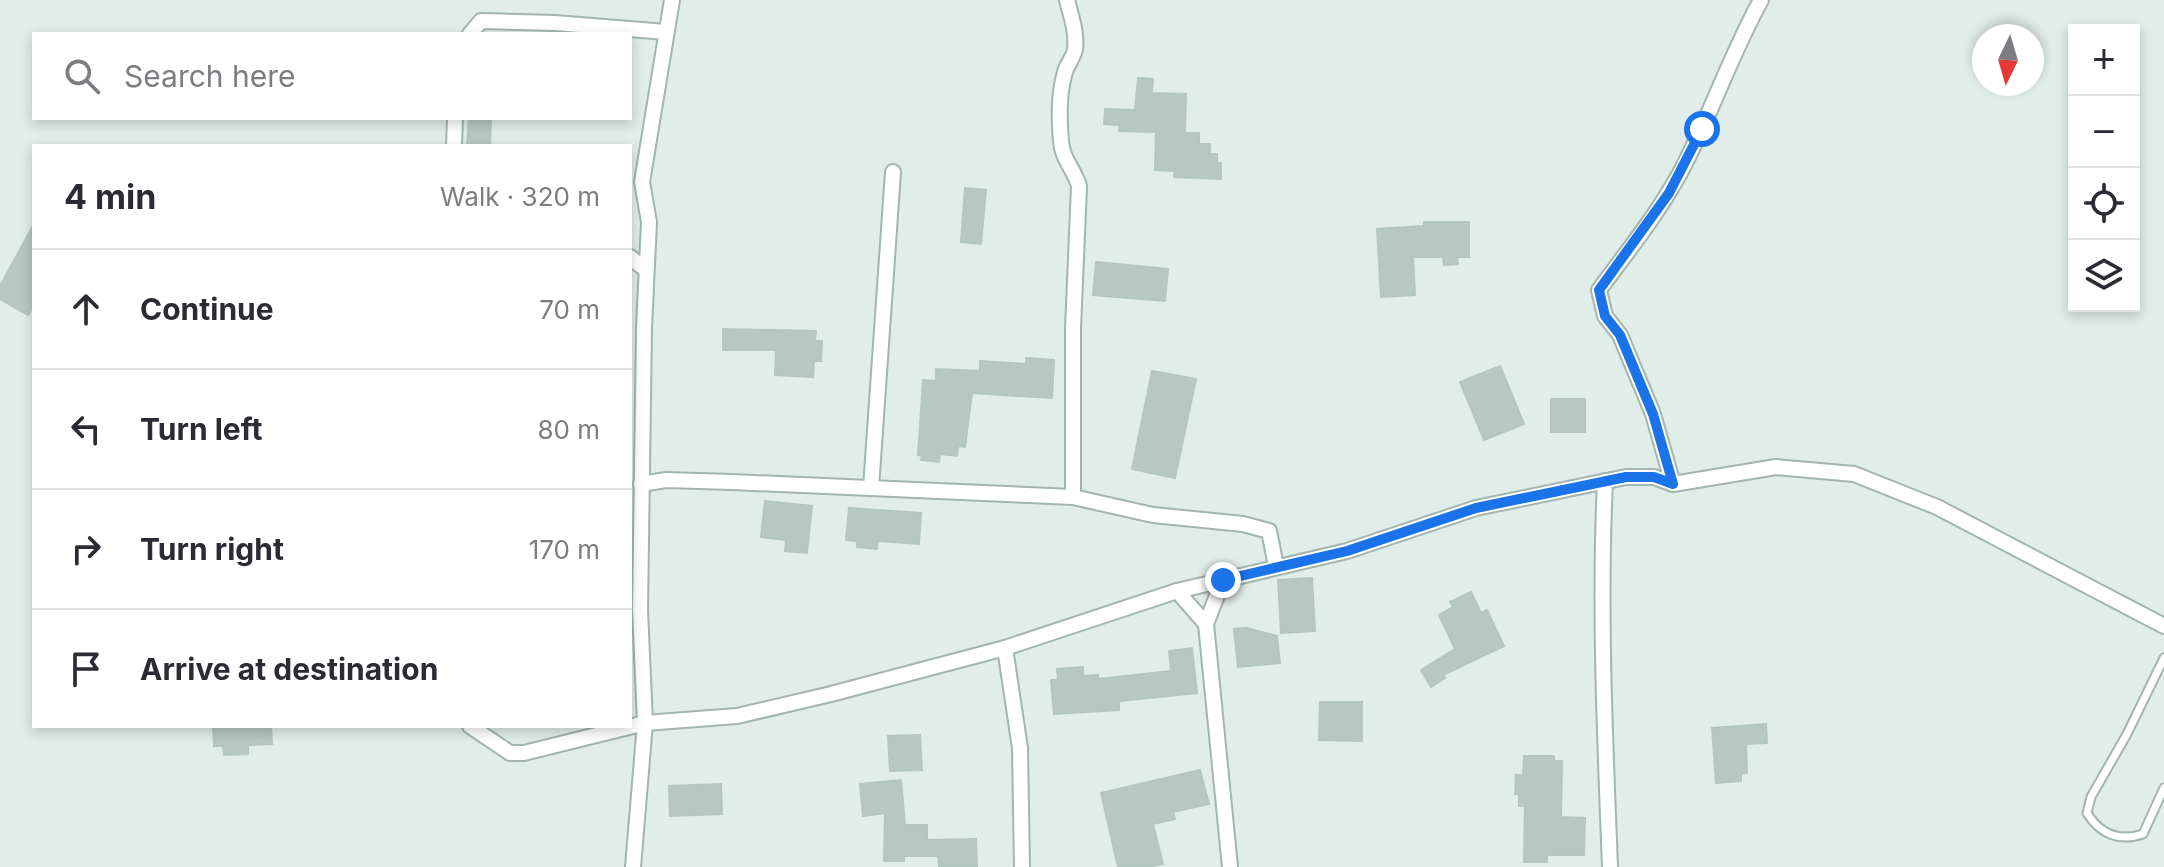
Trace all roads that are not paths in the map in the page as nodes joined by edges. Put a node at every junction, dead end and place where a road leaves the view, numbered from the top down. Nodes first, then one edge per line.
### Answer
1 (672, 0) edge
2 (1067, 0) edge
3 (1761, 0) edge
4 (472, 32) edge
5 (666, 32) junction
6 (455, 120) edge
7 (454, 144) edge
8 (893, 172) dead end
9 (632, 259) edge
10 (646, 270) junction
11 (1605, 481) junction
12 (641, 484) junction
13 (1673, 484) junction
14 (871, 488) junction
15 (1073, 497) junction
16 (1276, 566) junction
17 (1223, 580) junction
18 (1177, 591) junction
19 (1206, 624) junction
20 (2164, 626) edge
21 (1005, 648) junction
22 (2164, 658) edge
23 (645, 723) junction
24 (632, 726) edge
25 (473, 728) edge
26 (625, 728) edge
27 (2164, 788) edge
28 (633, 867) edge
29 (1022, 867) edge
30 (1230, 867) edge
31 (1610, 867) edge

1 - 5 street
2 - 15 street
3 - 13 street
4 - 5 street
5 - 10 street
6 - 7 street
8 - 14 street
9 - 10 street
10 - 12 street
11 - 13 street
11 - 16 street
11 - 31 street
12 - 14 street
12 - 23 street
13 - 20 street
14 - 15 street
15 - 16 street
16 - 17 street
17 - 18 street
17 - 19 street
18 - 19 street
18 - 21 street
19 - 30 street
21 - 23 street
21 - 29 street
22 - 27 lane
23 - 24 street
23 - 28 street
25 - 26 street

